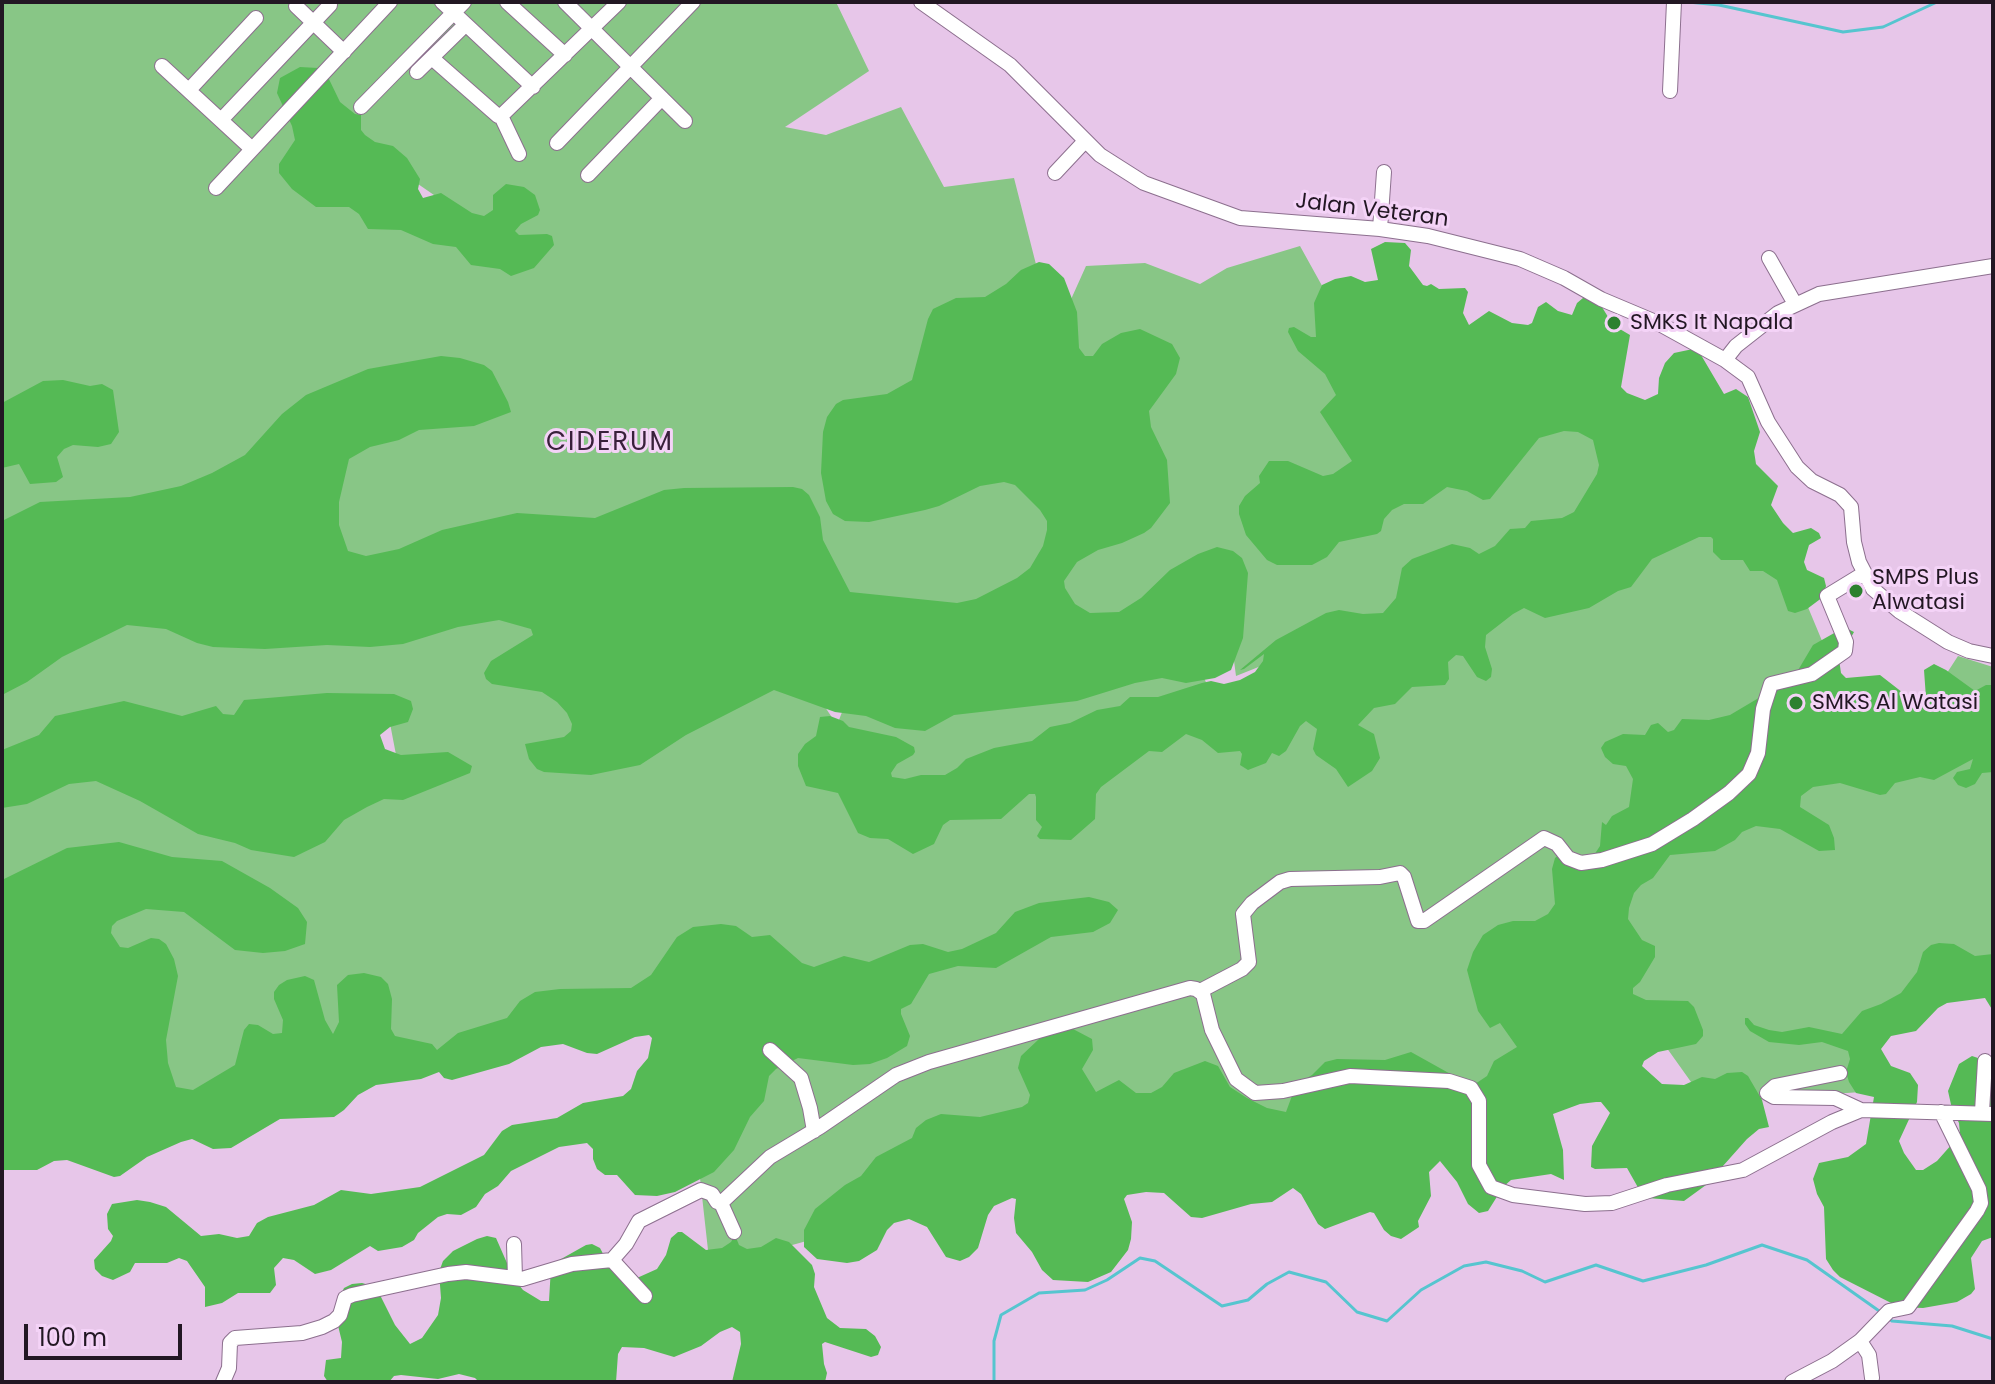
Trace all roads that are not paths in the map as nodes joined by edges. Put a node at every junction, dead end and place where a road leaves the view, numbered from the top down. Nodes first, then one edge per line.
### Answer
1 (390, 2) edge
2 (442, 2) edge
3 (464, 2) edge
4 (507, 2) edge
5 (565, 2) edge
6 (619, 2) edge
7 (693, 2) edge
8 (921, 2) edge
9 (1674, 2) edge
10 (330, 5) dead end
11 (296, 6) dead end
12 (452, 13) junction
13 (256, 18) dead end
14 (313, 22) junction
15 (465, 25) junction
16 (592, 28) junction
17 (344, 52) junction
18 (565, 55) junction
19 (433, 59) junction
20 (162, 66) dead end
21 (631, 67) junction
22 (417, 72) dead end
23 (533, 87) junction
24 (189, 90) junction
25 (1670, 91) dead end
26 (662, 98) junction
27 (361, 107) dead end
28 (501, 116) junction
29 (221, 120) junction
30 (685, 121) dead end
31 (1085, 141) junction
32 (557, 143) dead end
33 (252, 149) junction
34 (519, 154) dead end
35 (1384, 172) dead end
36 (1055, 173) dead end
37 (588, 175) dead end
38 (216, 188) dead end
39 (1380, 229) junction
40 (1769, 258) dead end
41 (1993, 266) edge
42 (1795, 304) junction
43 (1725, 360) junction
44 (1863, 574) junction
45 (1993, 656) edge
46 (1200, 991) junction
47 (770, 1050) dead end
48 (1985, 1061) dead end
49 (1840, 1073) dead end
50 (1861, 1110) junction
51 (1941, 1112) junction
52 (1987, 1113) edge
53 (814, 1131) junction
54 (721, 1203) junction
55 (734, 1232) dead end
56 (514, 1244) dead end
57 (612, 1260) junction
58 (515, 1278) junction
59 (645, 1296) dead end
60 (1860, 1341) junction
61 (1872, 1378) dead end
62 (223, 1382) edge
63 (1792, 1382) edge

1 - 17 street
2 - 12 street
3 - 12 street
4 - 18 street
5 - 16 street
6 - 16 street
7 - 21 street
8 - 31 street, Jalan Veteran
9 - 25 street
10 - 14 street
11 - 14 street
12 - 15 street
12 - 27 street
13 - 24 street
14 - 17 street
14 - 29 street
15 - 19 street
15 - 23 street
16 - 18 street
16 - 21 street
17 - 33 street
18 - 23 street
19 - 22 street
19 - 28 street
20 - 24 street
21 - 26 street
21 - 32 street
23 - 28 street
24 - 29 street
26 - 30 street
26 - 37 street
28 - 34 street
29 - 33 street
31 - 36 street
31 - 39 street, Jalan Veteran
33 - 38 street
35 - 39 street
39 - 43 street, Jalan Veteran
40 - 42 street
41 - 42 street
42 - 43 street
43 - 44 street, Jalan Veteran
44 - 45 street, Jalan Veteran
44 - 46 street
46 - 50 street
46 - 53 street
47 - 53 street
48 - 52 street
49 - 50 street
50 - 51 street
51 - 52 street
51 - 60 street
53 - 54 street
54 - 55 street
54 - 57 street
56 - 58 street
57 - 58 street
57 - 59 street
58 - 62 street
60 - 61 street
60 - 63 street

